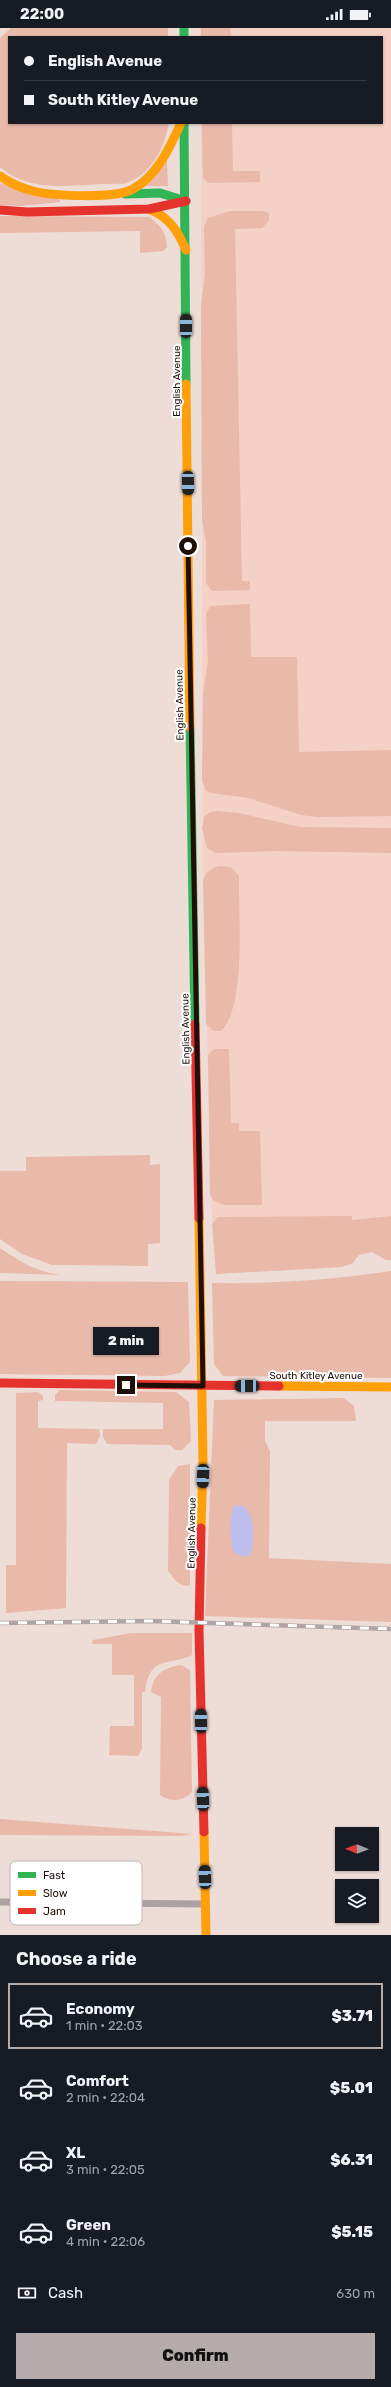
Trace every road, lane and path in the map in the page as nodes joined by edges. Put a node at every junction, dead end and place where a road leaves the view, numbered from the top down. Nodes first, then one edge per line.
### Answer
1 (180, 124) edge
2 (184, 124) edge
3 (0, 176) edge
4 (123, 194) junction
5 (186, 200) junction
6 (150, 209) junction
7 (0, 210) edge
8 (186, 250) junction
9 (0, 1383) edge
10 (203, 1386) junction
11 (391, 1387) edge
12 (0, 1902) edge
13 (10, 1902) edge
14 (142, 1903) edge
15 (205, 1904) junction
16 (206, 1935) edge

1 - 4 main road
2 - 5 main road, English Avenue
3 - 4 main road
4 - 5 main road
5 - 6 main road
5 - 8 main road, English Avenue
6 - 7 main road
6 - 8 main road
8 - 10 main road, English Avenue
9 - 10 main road, South Kitley Avenue
10 - 11 main road, South Kitley Avenue
10 - 15 main road, English Avenue
12 - 13 street
14 - 15 street
15 - 16 main road, English Avenue

